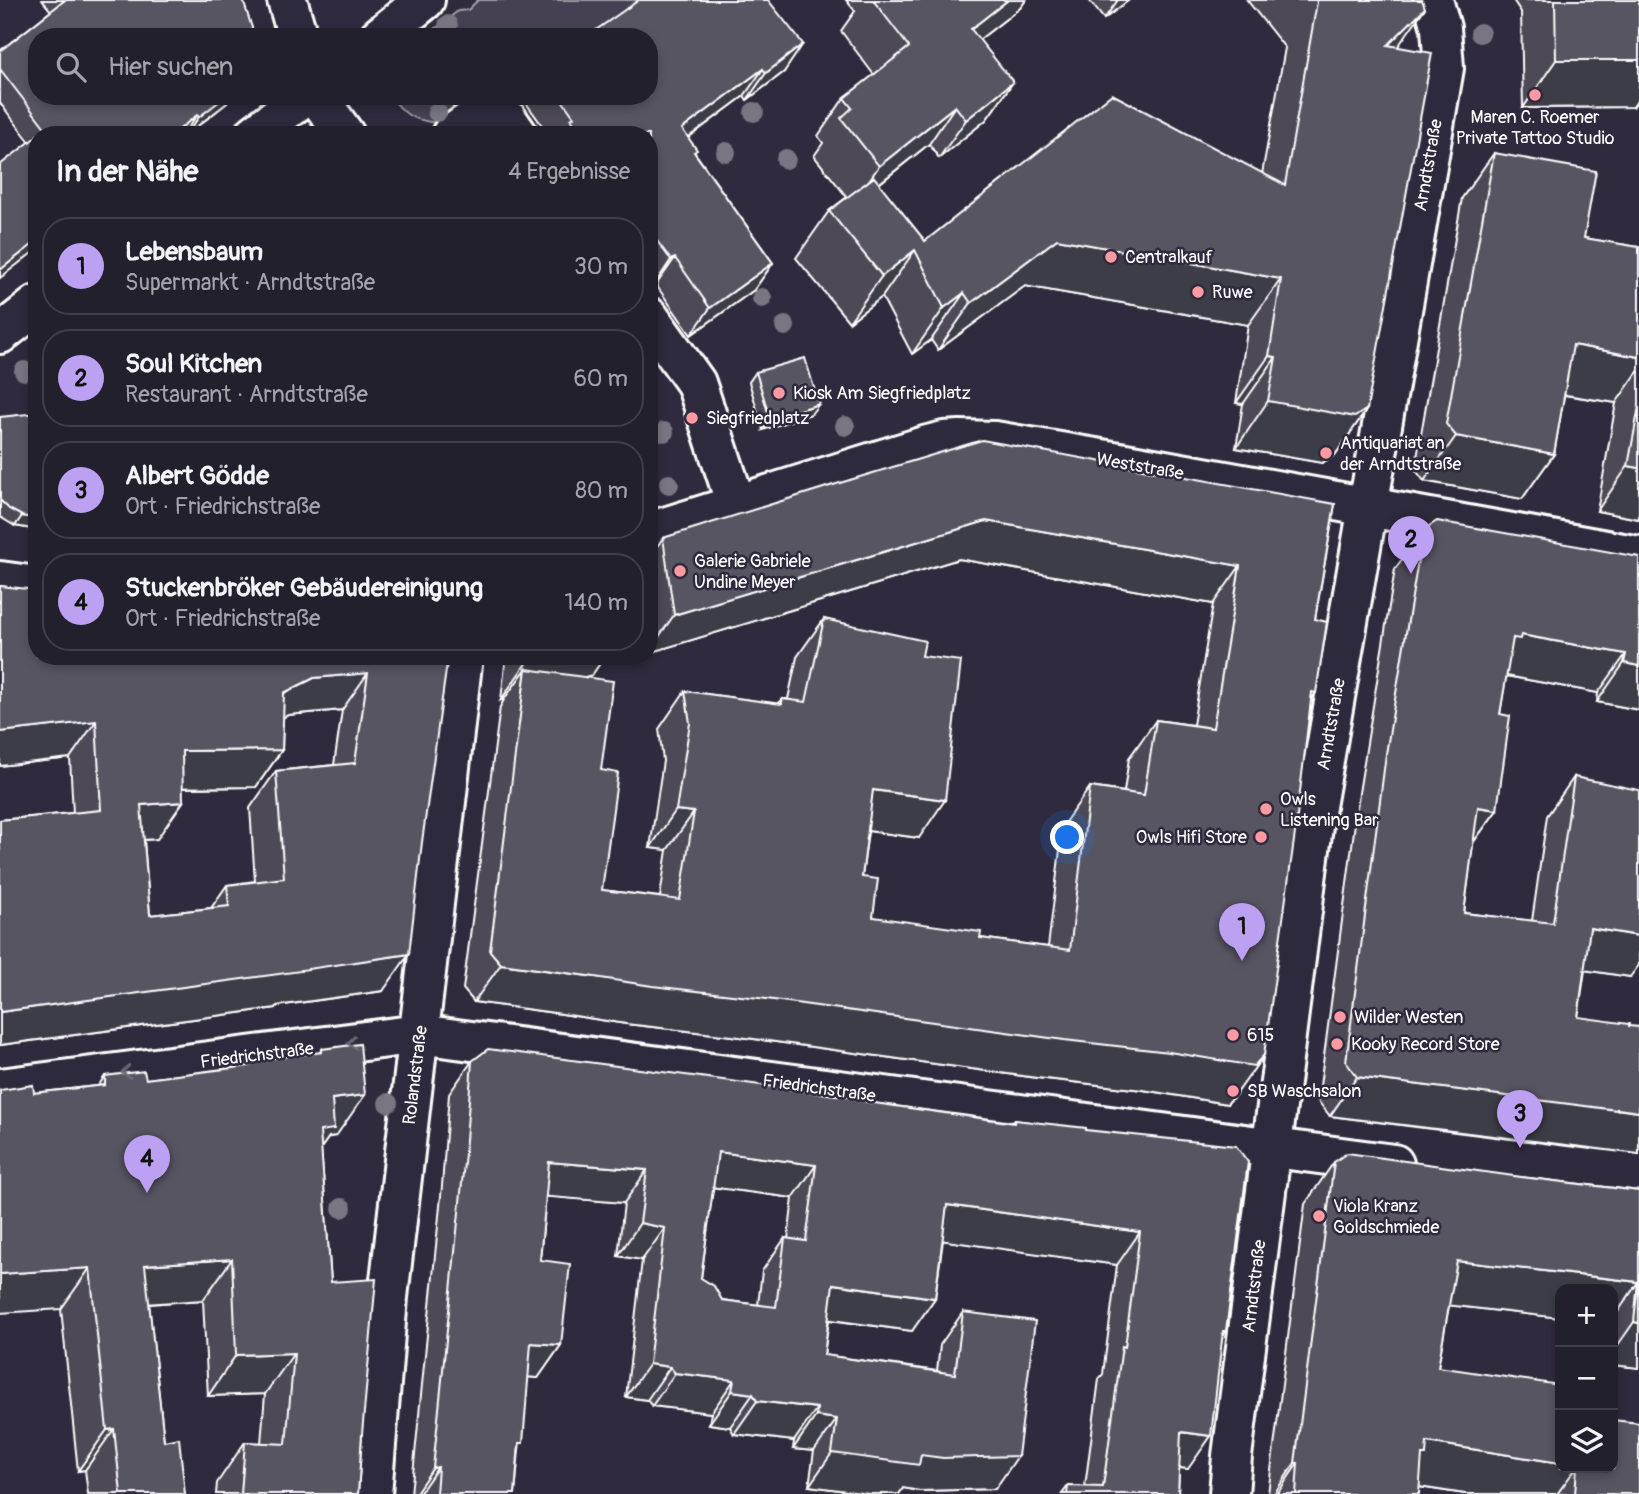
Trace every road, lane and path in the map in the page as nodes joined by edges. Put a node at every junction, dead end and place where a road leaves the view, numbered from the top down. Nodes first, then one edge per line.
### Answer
1 (287, 0) edge
2 (425, 0) edge
3 (1433, 0) edge
4 (295, 28) edge
5 (390, 28) edge
6 (292, 105) edge
7 (323, 105) edge
8 (493, 105) edge
9 (497, 105) edge
10 (265, 126) edge
11 (339, 126) edge
12 (464, 126) edge
13 (512, 126) edge
14 (28, 312) edge
15 (658, 330) edge
16 (0, 334) edge
17 (736, 504) junction
18 (1369, 507) junction
19 (658, 529) edge
20 (1639, 556) edge
21 (0, 581) edge
22 (28, 585) edge
23 (462, 665) edge
24 (419, 1034) junction
25 (0, 1088) edge
26 (1272, 1149) junction
27 (1422, 1168) edge
28 (372, 1494) edge
29 (1229, 1494) edge

1 - 4 street
2 - 5 street
3 - 18 street, Arndtstraße
6 - 10 street
7 - 11 street
8 - 12 street
9 - 13 street
14 - 16 street
15 - 17 street
17 - 18 street, Weststraße
17 - 19 street, Weststraße
18 - 20 street, Weststraße
18 - 26 street, Arndtstraße
21 - 22 street
23 - 24 street, Rolandstraße
24 -> 25 street, Friedrichstraße
24 - 26 street, Friedrichstraße
24 - 28 street, Rolandstraße
26 - 27 street, Friedrichstraße
26 - 29 street, Arndtstraße

